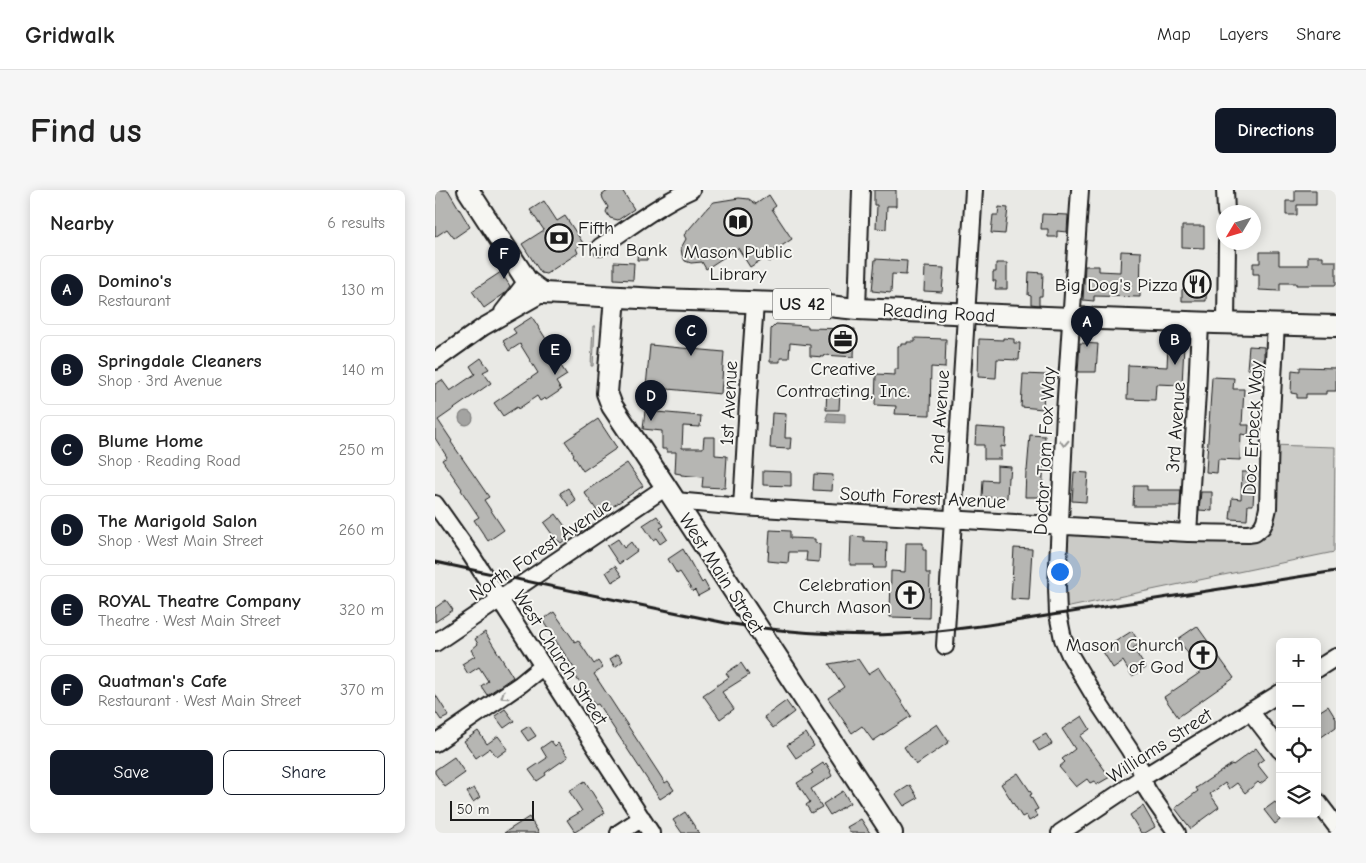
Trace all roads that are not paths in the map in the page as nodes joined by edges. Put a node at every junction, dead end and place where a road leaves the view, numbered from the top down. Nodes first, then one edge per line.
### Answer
1 (468, 190) edge
2 (691, 190) edge
3 (861, 190) edge
4 (974, 190) edge
5 (1080, 190) edge
6 (1225, 190) edge
7 (1226, 205) edge
8 (600, 246) dead end
9 (1227, 250) edge
10 (535, 287) junction
11 (615, 297) junction
12 (755, 303) junction
13 (857, 308) junction
14 (965, 313) junction
15 (1072, 318) junction
16 (1200, 323) junction
17 (1226, 323) junction
18 (1276, 324) junction
19 (1336, 326) edge
20 (435, 360) edge
21 (671, 494) junction
22 (435, 504) edge
23 (742, 507) junction
24 (952, 519) junction
25 (1060, 526) junction
26 (1258, 531) joint
27 (1187, 533) junction
28 (499, 600) junction
29 (435, 643) edge
30 (945, 646) dead end
31 (1336, 657) edge
32 (543, 666) junction
33 (1321, 666) edge
34 (1276, 695) edge
35 (1251, 711) junction
36 (435, 743) edge
37 (1276, 745) edge
38 (1143, 778) junction
39 (1321, 806) edge
40 (642, 818) junction
41 (1336, 826) edge
42 (619, 833) edge
43 (651, 833) edge
44 (892, 833) edge
45 (1060, 833) edge
46 (1177, 833) edge

1 - 10 main road
2 - 8 street
3 - 13 street
4 - 14 street, 2nd Avenue
5 - 15 street, Doctor Tom Fox Way
6 - 7 street
9 - 17 street
10 - 11 main road, Reading Road / US 42
10 - 20 street
11 - 12 main road, Reading Road / US 42
11 - 21 main road, West Main Street
12 - 13 main road, Reading Road / US 42
12 - 23 street, 1st Avenue
13 - 14 main road, Reading Road / US 42
14 - 15 main road, Reading Road / US 42
14 - 24 street, 2nd Avenue
15 - 16 main road, Reading Road / US 42
15 -> 25 street, Doctor Tom Fox Way
16 - 17 main road, Reading Road / US 42
16 - 27 street, 3rd Avenue
17 - 18 main road, Reading Road / US 42
18 - 19 main road, Reading Road / US 42
18 - 26 street, Doc Erbeck Way
21 - 23 street, South Forest Avenue
21 - 28 street, North Forest Avenue
21 - 44 main road, West Main Street
22 - 28 street, West Church Street
23 - 24 street, South Forest Avenue
24 - 25 street, South Forest Avenue
24 - 30 street, 2nd Avenue
25 - 27 street, South Forest Avenue
25 - 38 street, Doctor Tom Fox Way
26 - 27 street, South Forest Avenue
28 - 29 street, North Forest Avenue
28 - 32 street, West Church Street
31 - 33 street
32 -> 36 street
32 - 40 street, West Church Street
34 - 35 street, Williams Street
35 - 37 street
35 - 38 street, Williams Street
38 - 45 street, Williams Street
38 - 46 street, Doctor Tom Fox Way
39 - 41 street
40 - 42 street
40 - 43 street, West Church Street

